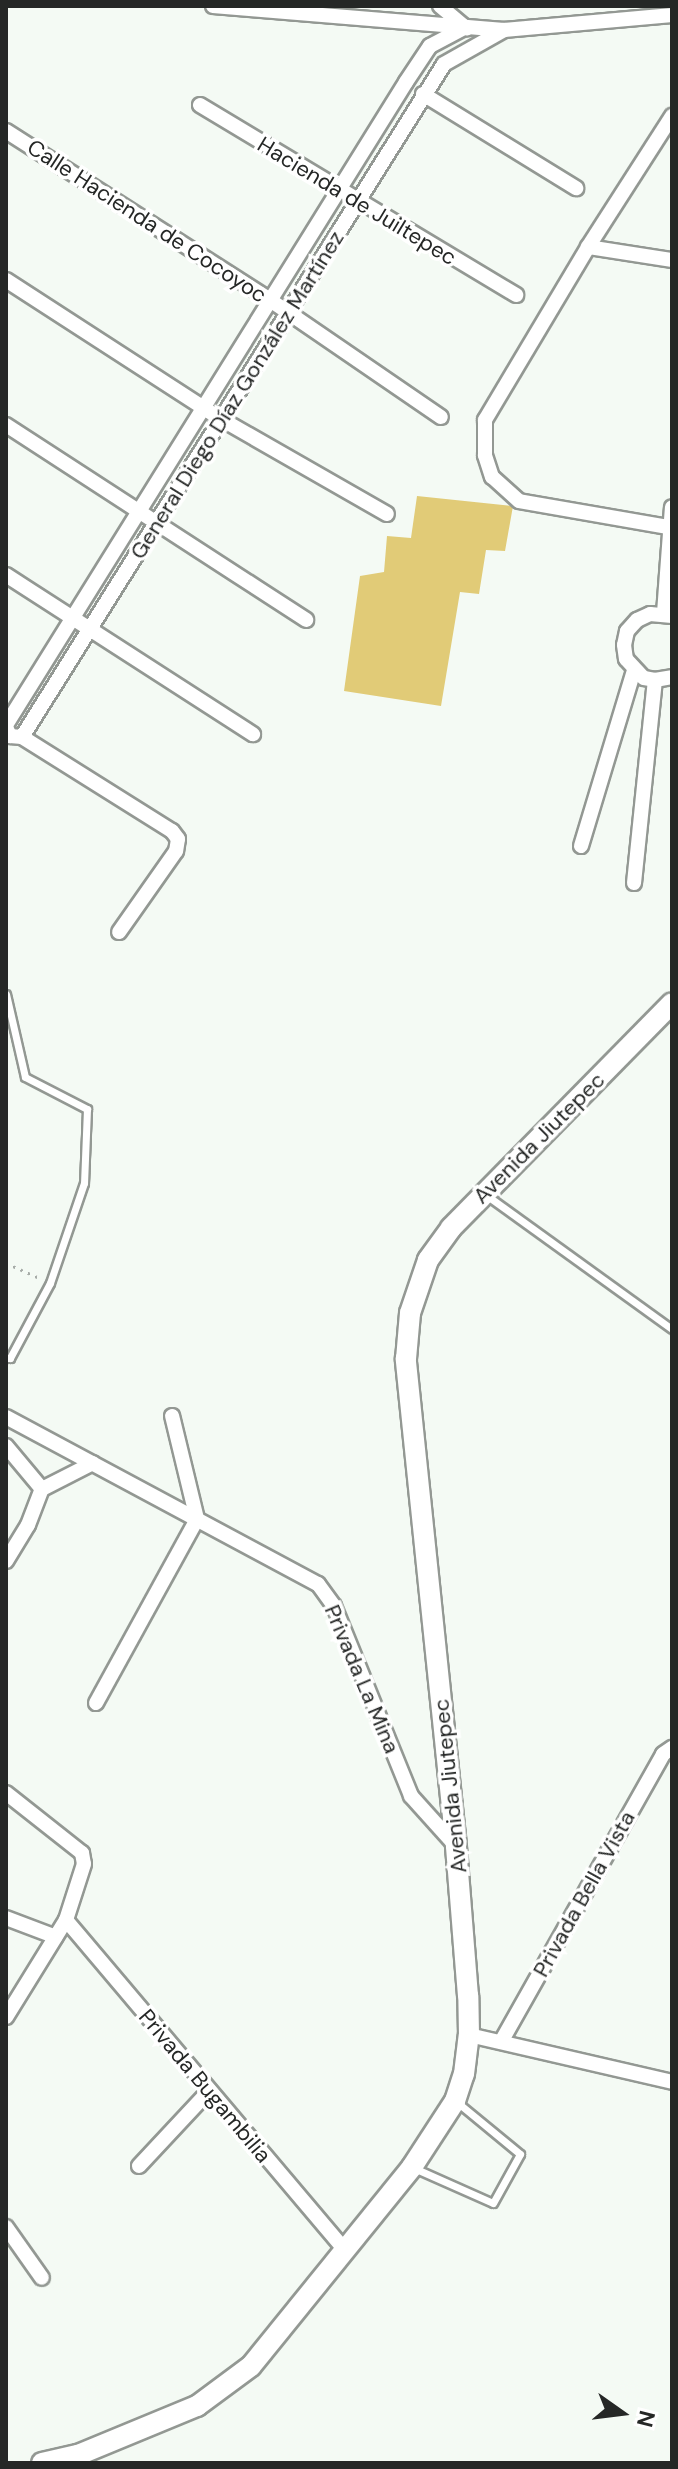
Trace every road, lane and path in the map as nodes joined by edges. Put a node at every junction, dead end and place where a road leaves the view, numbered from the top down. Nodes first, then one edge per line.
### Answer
1 (213, 6) edge
2 (440, 6) edge
3 (672, 15) edge
4 (466, 27) junction
5 (504, 30) junction
6 (475, 45) junction
7 (423, 94) junction
8 (200, 105) dead end
9 (672, 116) edge
10 (6, 131) edge
11 (576, 188) dead end
12 (340, 192) junction
13 (358, 203) junction
14 (588, 247) junction
15 (672, 260) edge
16 (6, 280) edge
17 (516, 295) dead end
18 (270, 300) junction
19 (287, 313) junction
20 (203, 407) junction
21 (441, 417) dead end
22 (221, 419) junction
23 (6, 425) edge
24 (672, 507) edge
25 (142, 510) junction
26 (387, 514) dead end
27 (157, 520) junction
28 (668, 527) junction
29 (6, 575) edge
30 (668, 615) edge
31 (74, 619) junction
32 (306, 620) dead end
33 (90, 629) junction
34 (634, 671) junction
35 (672, 677) edge
36 (655, 680) junction
37 (6, 726) edge
38 (253, 734) dead end
39 (22, 737) junction
40 (581, 846) dead end
41 (634, 883) dead end
42 (119, 932) dead end
43 (6, 994) edge
44 (672, 1003) edge
45 (484, 1194) junction
46 (6, 1263) edge
47 (50, 1283) junction
48 (672, 1329) edge
49 (6, 1358) edge
50 (172, 1416) dead end
51 (6, 1417) edge
52 (6, 1446) edge
53 (93, 1463) junction
54 (42, 1489) junction
55 (197, 1519) junction
56 (6, 1561) edge
57 (96, 1703) dead end
58 (672, 1748) edge
59 (6, 1793) edge
60 (456, 1846) junction
61 (6, 1918) edge
62 (66, 1920) junction
63 (56, 1937) junction
64 (6, 2017) edge
65 (469, 2035) junction
66 (501, 2042) junction
67 (672, 2082) edge
68 (209, 2091) junction
69 (455, 2101) junction
70 (139, 2166) dead end
71 (412, 2167) junction
72 (6, 2227) edge
73 (346, 2251) junction
74 (42, 2278) dead end
75 (87, 2459) edge
76 (42, 2463) edge

1 - 4 street
2 - 4 street
3 - 5 street
4 - 5 street
4 - 6 street
4 - 12 street, General Diego Díaz González Martínez
5 - 6 street, General Diego Díaz González Martínez
6 - 7 street, General Diego Díaz González Martínez
7 - 11 street
7 - 13 street, General Diego Díaz González Martínez
8 - 12 street, Hacienda de Juiltepec
9 - 14 street
10 - 18 street, Calle Hacienda de Cocoyoc
12 - 13 street, Hacienda de Juiltepec
12 - 18 street, General Diego Díaz González Martínez
13 - 17 street, Hacienda de Juiltepec
13 - 19 street, General Diego Díaz González Martínez
14 - 15 street
14 - 28 street
16 - 20 street
18 - 19 street, Calle Hacienda de Cocoyoc
18 - 20 street, General Diego Díaz González Martínez
19 - 21 street, Calle Hacienda de Cocoyoc
19 - 22 street, General Diego Díaz González Martínez
20 - 22 street
20 - 25 street, General Diego Díaz González Martínez
22 - 26 street
22 - 27 street, General Diego Díaz González Martínez
23 - 25 street
24 - 28 street
25 - 27 street
25 - 31 street, General Diego Díaz González Martínez
27 - 32 street
27 - 33 street, General Diego Díaz González Martínez
28 - 30 street
29 - 31 street
30 - 34 street
31 - 33 street
31 - 37 street, General Diego Díaz González Martínez
33 - 38 street
33 - 39 street, General Diego Díaz González Martínez
34 - 36 street
34 - 40 street
35 - 36 street
36 - 41 street
37 - 39 street, General Diego Díaz González Martínez
39 - 42 street
43 - 47 lane
44 - 45 main road, Avenida Jiutepec
45 - 48 lane
45 - 60 main road, Avenida Jiutepec
46 - 47 path
47 - 49 lane
50 - 55 street
51 - 53 street, Privada La Mina
52 - 54 street
53 - 54 street
53 - 55 street, Privada La Mina
54 - 56 street
55 - 57 street
55 - 60 street, Privada La Mina
58 - 66 street, Privada Bella Vista
59 - 62 street
60 - 65 main road, Avenida Jiutepec
61 - 63 street
62 - 63 street
62 - 68 street, Privada Bugambilia
63 - 64 street
65 - 66 street
65 - 69 main road, Avenida Jiutepec
66 - 67 street
68 - 70 street
68 - 73 street, Privada Bugambilia
69 - 71 main road, Avenida Jiutepec
69 - 71 lane
71 - 73 main road, Avenida Jiutepec
72 - 74 street
73 - 75 main road, Avenida Jiutepec
75 - 76 main road, Avenida Jiutepec

